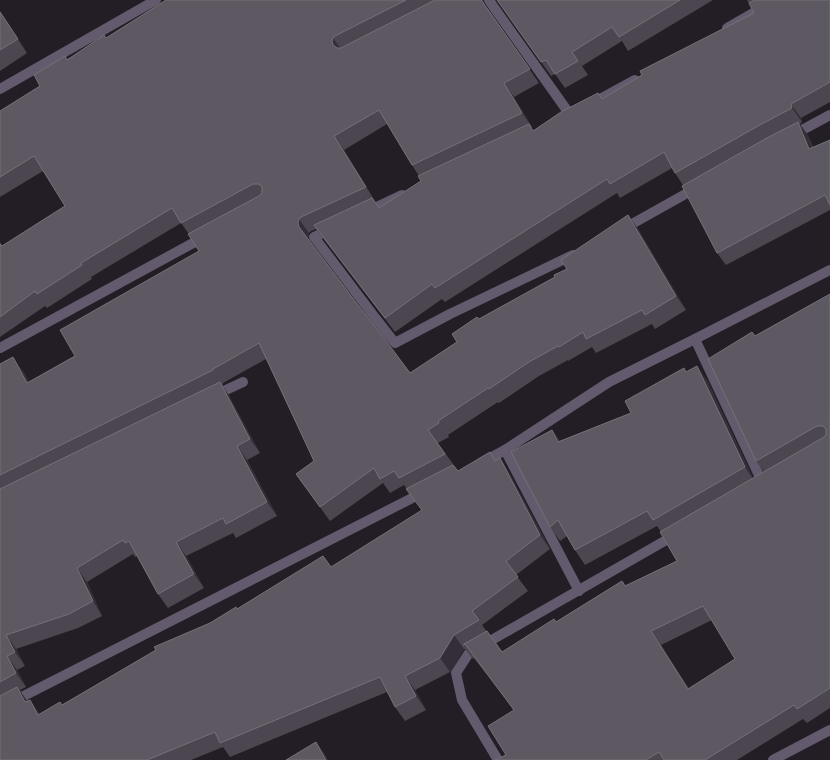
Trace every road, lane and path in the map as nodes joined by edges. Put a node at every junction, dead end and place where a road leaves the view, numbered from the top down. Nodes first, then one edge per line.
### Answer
1 (156, 0) edge
2 (489, 0) edge
3 (776, 0) edge
4 (721, 31) edge
5 (646, 73) edge
6 (0, 89) edge
7 (830, 116) edge
8 (784, 140) edge
9 (704, 184) edge
10 (414, 190) edge
11 (357, 217) edge
12 (342, 223) edge
13 (217, 230) edge
14 (616, 233) edge
15 (582, 251) edge
16 (830, 270) edge
17 (694, 340) junction
18 (0, 348) edge
19 (243, 382) dead end
20 (202, 402) edge
21 (505, 450) junction
22 (470, 469) edge
23 (763, 484) edge
24 (434, 487) edge
25 (681, 532) edge
26 (579, 591) junction
27 (0, 708) edge
28 (830, 730) edge
29 (498, 760) edge
30 (773, 760) edge

1 - 6 street
2 - 5 street
3 - 4 street
7 - 8 street
9 - 14 street
10 - 11 street
12 - 15 street
13 - 18 street
16 - 17 street
17 - 21 street
17 - 23 street
19 - 20 street
21 - 22 street
21 - 26 street
24 - 27 street
25 - 26 street
26 - 29 street
28 - 30 street

